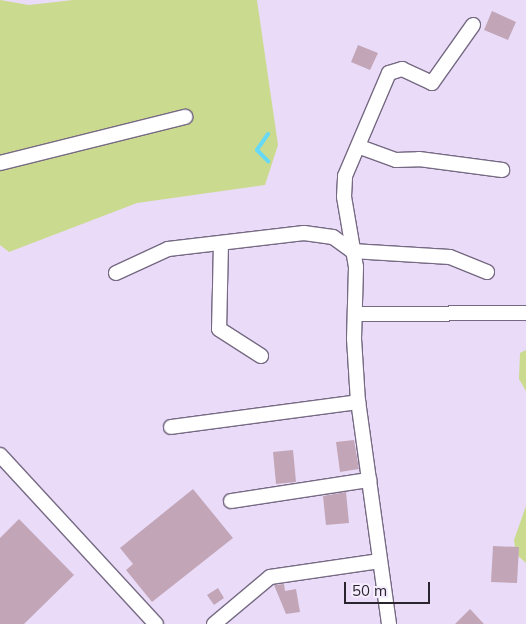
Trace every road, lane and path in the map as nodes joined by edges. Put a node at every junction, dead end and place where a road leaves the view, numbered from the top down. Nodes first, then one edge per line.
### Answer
1 (473, 25) dead end
2 (186, 117) dead end
3 (360, 147) junction
4 (0, 164) edge
5 (502, 170) dead end
6 (221, 243) junction
7 (352, 251) junction
8 (487, 272) dead end
9 (116, 273) dead end
10 (526, 313) edge
11 (354, 314) junction
12 (261, 356) dead end
13 (358, 402) junction
14 (171, 427) dead end
15 (0, 455) edge
16 (369, 480) junction
17 (231, 501) dead end
18 (380, 561) junction
19 (156, 624) edge
20 (214, 624) edge
21 (389, 624) edge

1 - 3 street
2 - 4 street
3 - 5 street
3 - 7 street
6 - 7 street
6 - 9 street
6 - 12 street
7 - 8 street
7 - 11 street
10 - 11 street
11 - 13 street
13 - 14 street
13 - 16 street
15 - 19 street
16 - 17 street
16 - 18 street
18 - 20 street
18 - 21 street

